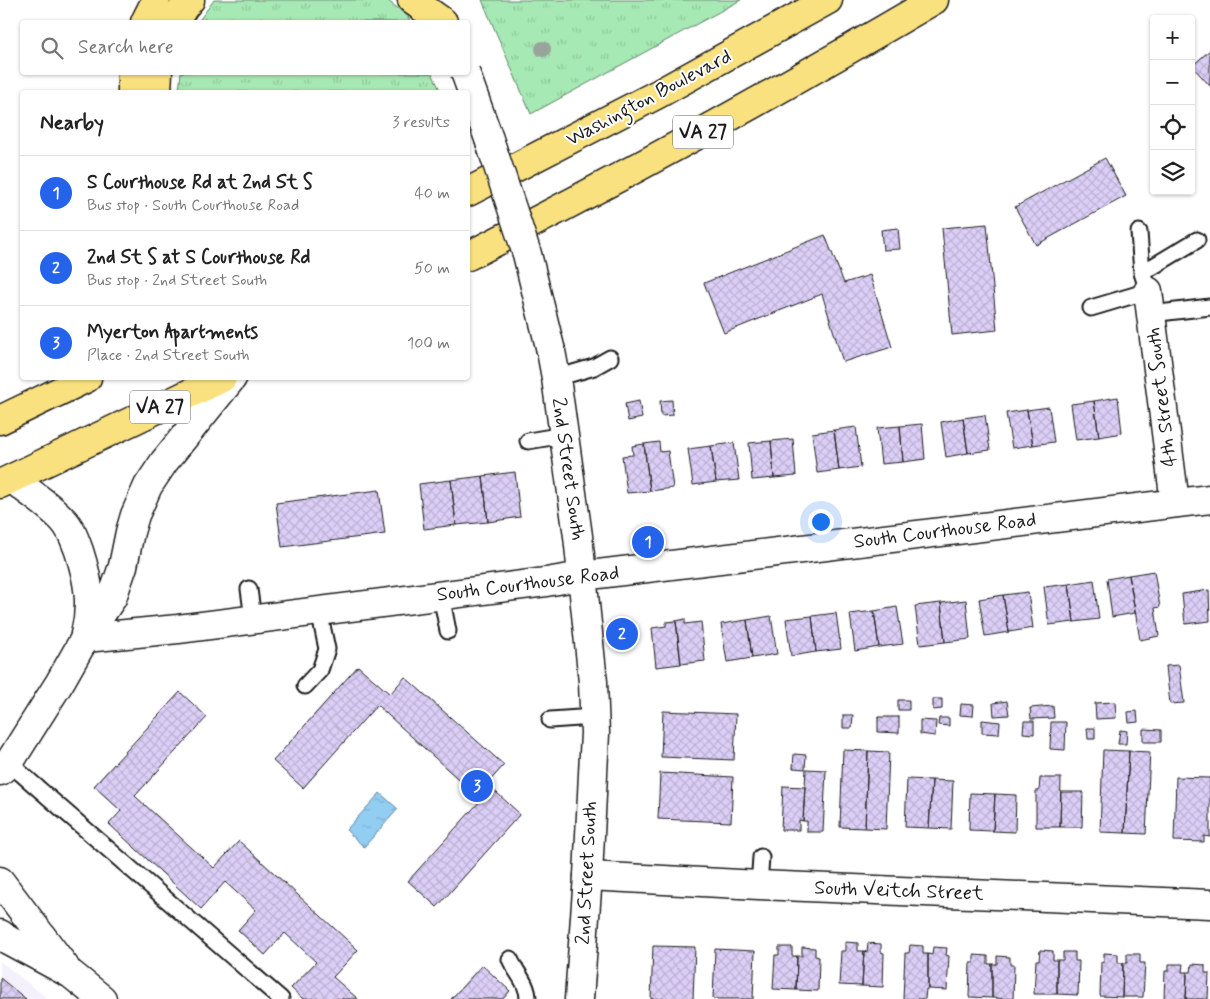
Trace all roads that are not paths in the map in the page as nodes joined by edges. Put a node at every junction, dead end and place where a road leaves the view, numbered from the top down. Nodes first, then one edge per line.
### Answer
1 (156, 0) edge
2 (190, 0) edge
3 (412, 0) edge
4 (433, 0) edge
5 (828, 0) edge
6 (934, 0) edge
7 (145, 20) edge
8 (175, 20) edge
9 (440, 20) edge
10 (442, 20) edge
11 (132, 75) edge
12 (158, 75) edge
13 (466, 75) edge
14 (132, 90) edge
15 (157, 90) edge
16 (470, 191) edge
17 (1139, 232) dead end
18 (1198, 240) dead end
19 (470, 255) edge
20 (1147, 292) junction
21 (1210, 307) edge
22 (1092, 308) dead end
23 (610, 358) dead end
24 (556, 378) junction
25 (45, 380) edge
26 (83, 380) edge
27 (218, 380) edge
28 (230, 380) edge
29 (0, 409) edge
30 (0, 420) edge
31 (564, 435) junction
32 (528, 441) dead end
33 (6, 481) edge
34 (1210, 498) edge
35 (1174, 503) junction
36 (582, 576) junction
37 (249, 589) dead end
38 (441, 595) junction
39 (319, 611) junction
40 (253, 620) junction
41 (448, 631) dead end
42 (84, 638) junction
43 (305, 686) dead end
44 (594, 717) junction
45 (550, 720) dead end
46 (4, 767) edge
47 (0, 793) edge
48 (760, 857) dead end
49 (588, 876) junction
50 (0, 881) edge
51 (759, 885) junction
52 (1210, 904) edge
53 (0, 934) edge
54 (510, 959) dead end
55 (71, 974) junction
56 (102, 999) edge
57 (280, 999) edge
58 (528, 999) edge
59 (580, 999) edge

1 - 7 highway
2 - 8 highway
3 - 9 highway
4 - 10 street
5 - 16 highway, Washington Boulevard / VA 27
6 - 19 highway, VA 27
11 - 14 highway
12 - 15 highway
13 - 24 street, 2nd Street South, bridge
17 - 20 lane
18 - 20 lane
20 - 21 lane
20 - 22 lane
20 - 35 street, 4th Street South
23 - 24 lane
24 - 31 street, 2nd Street South
25 - 29 highway
26 - 30 highway
27 - 33 highway, VA 27
28 - 42 street
31 - 32 lane
31 - 36 street, 2nd Street South
33 - 42 street
34 - 35 street, South Courthouse Road
35 - 36 street, South Courthouse Road
36 - 38 street, South Courthouse Road
36 - 44 street, 2nd Street South
37 - 40 lane
38 - 39 street, South Courthouse Road
38 - 41 lane
39 - 40 street, South Courthouse Road
39 - 43 lane
40 - 42 street, South Courthouse Road
42 - 46 street
44 - 45 lane
44 - 49 street, 2nd Street South
46 - 47 street
46 - 57 lane
48 - 51 lane
49 - 51 street, South Veitch Street
49 - 59 street, 2nd Street South
50 - 55 street
51 - 52 street, South Veitch Street
53 - 55 street
54 - 58 lane
55 - 56 street

